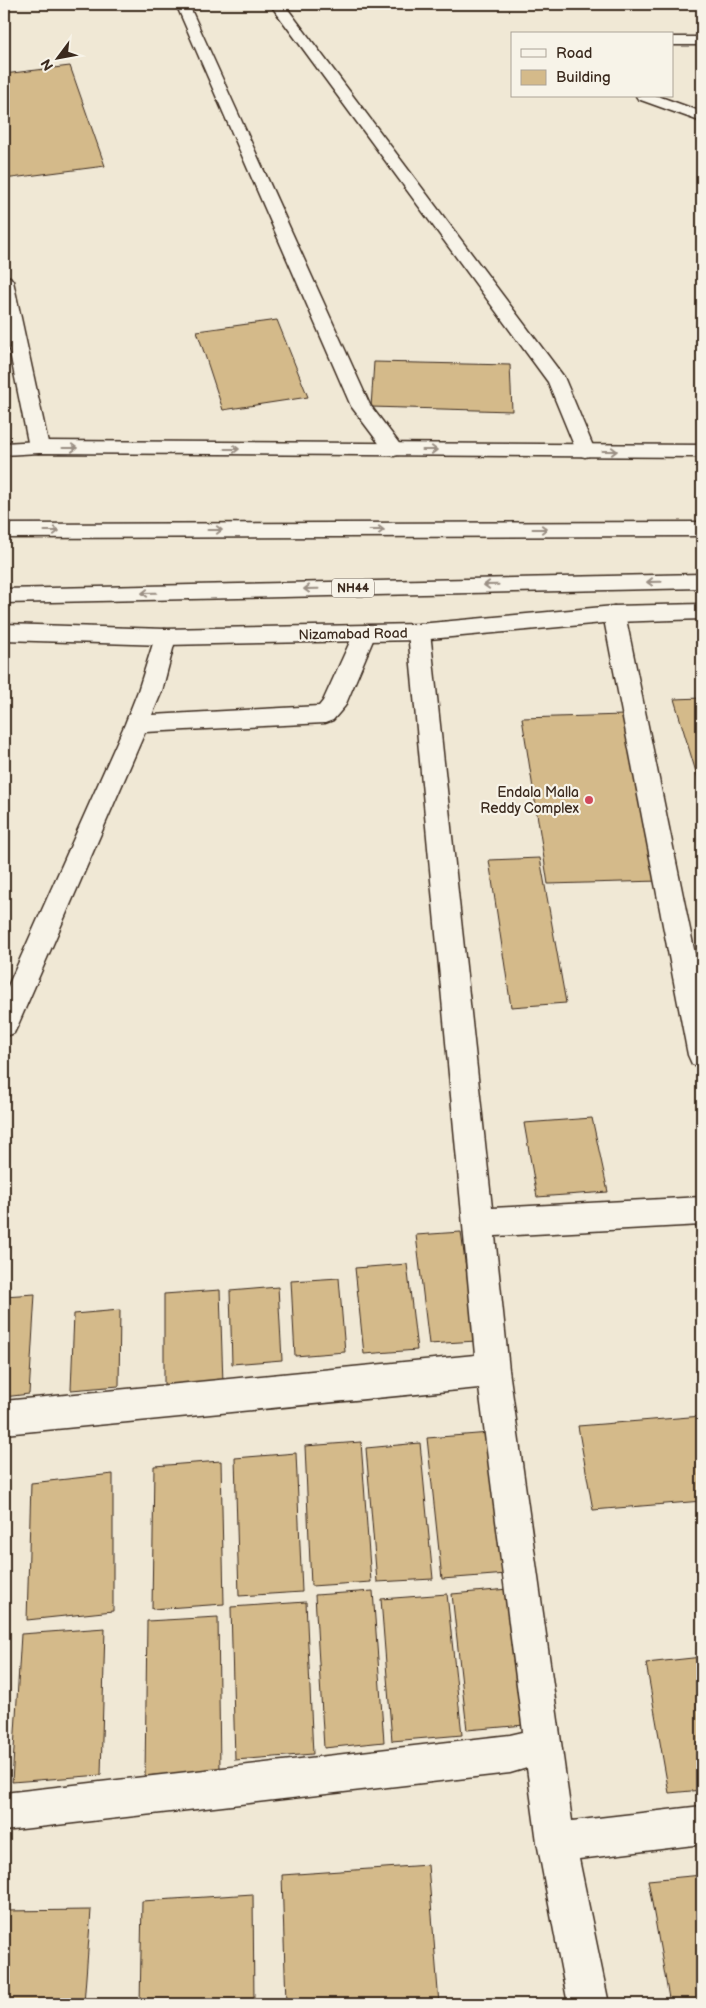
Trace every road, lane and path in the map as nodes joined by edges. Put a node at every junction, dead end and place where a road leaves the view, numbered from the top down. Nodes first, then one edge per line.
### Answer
1 (277, 4) edge
2 (182, 5) edge
3 (674, 41) edge
4 (702, 41) edge
5 (648, 98) edge
6 (702, 118) edge
7 (4, 281) edge
8 (10, 344) edge
9 (39, 448) junction
10 (4, 450) edge
11 (394, 450) junction
12 (585, 451) junction
13 (702, 451) edge
14 (702, 528) edge
15 (4, 531) edge
16 (702, 581) edge
17 (4, 596) edge
18 (702, 611) edge
19 (614, 614) junction
20 (4, 632) edge
21 (419, 632) junction
22 (365, 633) junction
23 (165, 637) junction
24 (137, 724) junction
25 (4, 1025) edge
26 (702, 1055) edge
27 (702, 1211) edge
28 (479, 1223) junction
29 (493, 1370) junction
30 (4, 1418) edge
31 (544, 1745) junction
32 (4, 1812) edge
33 (702, 1825) edge
34 (556, 1842) junction
35 (590, 2004) edge

1 - 12 main road
2 - 11 main road
3 - 4 main road
5 - 6 main road
7 - 8 main road
8 - 9 main road
9 - 10 main road
9 -> 11 main road
11 -> 12 main road
12 -> 13 main road
15 -> 14 main road
16 -> 17 main road, NH44
18 - 19 main road, Nizamabad Road
19 - 21 main road, Nizamabad Road
19 - 26 main road
20 - 23 main road, Nizamabad Road
21 - 22 main road, Nizamabad Road
21 - 28 main road
22 - 23 main road, Nizamabad Road
22 - 24 main road
23 - 24 main road
24 - 25 main road
27 - 28 main road
28 - 29 main road
29 - 30 main road
29 - 31 main road
31 - 32 main road
31 - 34 main road
33 - 34 main road
34 - 35 main road

